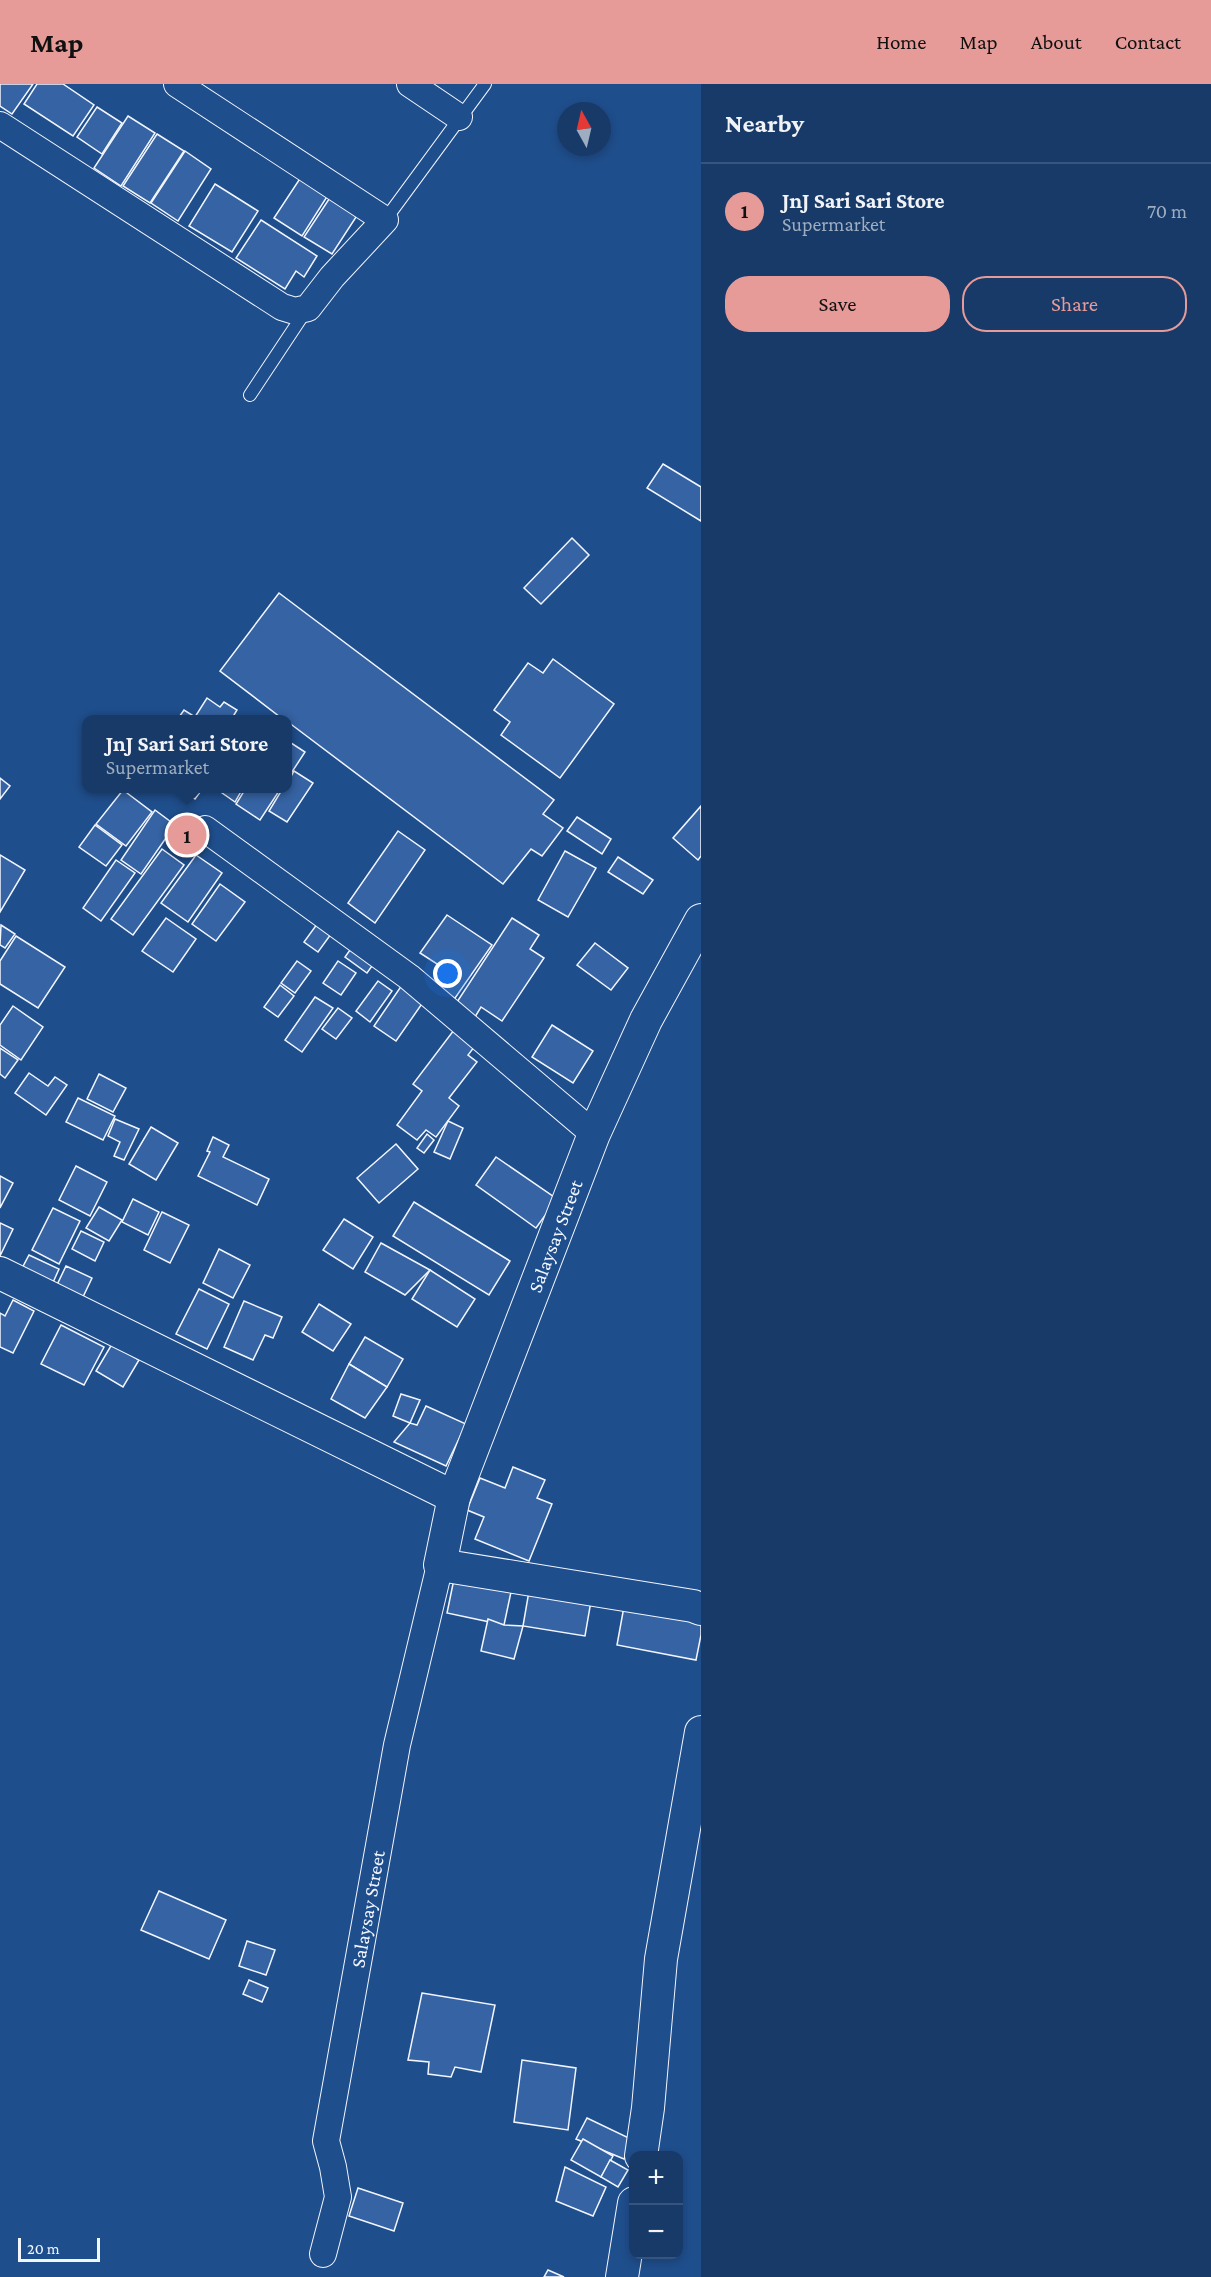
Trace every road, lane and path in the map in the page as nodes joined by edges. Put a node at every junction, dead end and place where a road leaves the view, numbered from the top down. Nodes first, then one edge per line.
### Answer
1 (177, 84) edge
2 (410, 84) edge
3 (485, 84) edge
4 (459, 117) junction
5 (0, 125) edge
6 (385, 220) junction
7 (308, 309) junction
8 (250, 395) dead end
9 (205, 829) dead end
10 (701, 920) edge
11 (594, 1134) junction
12 (0, 1273) edge
13 (454, 1497) junction
14 (440, 1565) junction
15 (701, 1609) edge
16 (701, 1732) edge
17 (642, 2151) edge
18 (633, 2205) edge
19 (323, 2254) dead end
20 (622, 2277) edge

1 - 6 street
2 - 4 street
3 - 4 lane
4 - 6 lane
5 - 7 street
6 - 7 street
7 - 8 lane
9 - 11 street
10 - 11 street, Salaysay Street
11 - 13 street, Salaysay Street
12 - 13 street
13 - 14 street, Salaysay Street
14 - 15 street
14 - 19 street, Salaysay Street
16 - 17 street
18 - 20 street

